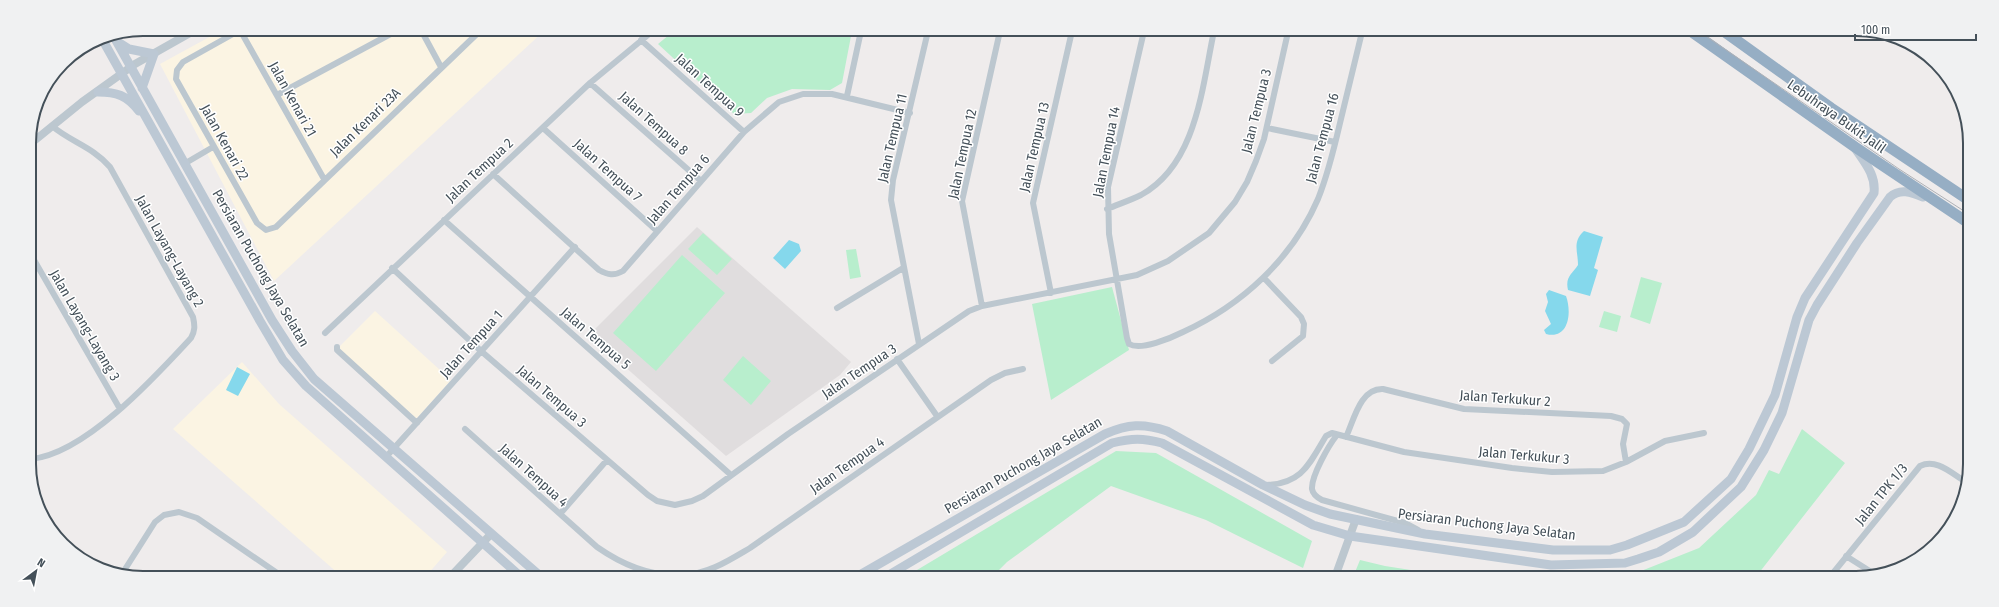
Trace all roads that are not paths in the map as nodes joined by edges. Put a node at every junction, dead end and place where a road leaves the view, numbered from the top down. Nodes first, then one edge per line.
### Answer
1 (185, 36) edge
2 (230, 36) edge
3 (244, 36) edge
4 (387, 36) edge
5 (424, 36) edge
6 (474, 36) edge
7 (646, 36) edge
8 (860, 36) edge
9 (927, 36) edge
10 (999, 36) edge
11 (1071, 36) edge
12 (1143, 36) edge
13 (1213, 36) edge
14 (1287, 36) edge
15 (1361, 36) edge
16 (1698, 36) edge
17 (1731, 36) edge
18 (116, 40) edge
19 (117, 40) edge
20 (641, 40) junction
21 (105, 44) edge
22 (154, 54) junction
23 (130, 67) junction
24 (441, 67) junction
25 (122, 74) junction
26 (590, 83) junction
27 (142, 88) junction
28 (98, 92) junction
29 (277, 95) junction
30 (847, 96) junction
31 (910, 113) junction
32 (52, 126) junction
33 (543, 128) junction
34 (1267, 128) junction
35 (744, 132) junction
36 (36, 139) edge
37 (160, 140) junction
38 (1335, 142) junction
39 (213, 147) junction
40 (1855, 147) junction
41 (184, 164) junction
42 (493, 174) junction
43 (324, 179) junction
44 (701, 181) junction
45 (1963, 196) edge
46 (1940, 205) junction
47 (1107, 209) junction
48 (1963, 219) edge
49 (444, 220) junction
50 (266, 230) joint
51 (657, 231) junction
52 (1846, 236) junction
53 (1857, 243) junction
54 (575, 247) junction
55 (36, 263) edge
56 (392, 268) junction
57 (903, 268) junction
58 (1264, 278) junction
59 (1117, 279) junction
60 (1051, 292) junction
61 (530, 296) junction
62 (982, 306) junction
63 (837, 308) dead end
64 (325, 333) dead end
65 (919, 344) junction
66 (337, 347) dead end
67 (481, 351) junction
68 (897, 359) junction
69 (1272, 361) dead end
70 (1023, 369) dead end
71 (120, 409) junction
72 (937, 416) junction
73 (417, 423) junction
74 (465, 429) dead end
75 (1704, 433) dead end
76 (1337, 435) junction
77 (1346, 437) junction
78 (395, 448) junction
79 (386, 457) junction
80 (36, 458) edge
81 (607, 460) junction
82 (1626, 462) junction
83 (732, 475) junction
84 (1962, 480) edge
85 (1263, 485) junction
86 (560, 514) junction
87 (1356, 519) junction
88 (491, 534) junction
89 (1425, 534) junction
90 (1350, 536) junction
91 (482, 544) junction
92 (1846, 556) junction
93 (125, 569) edge
94 (1868, 570) edge
95 (276, 571) edge
96 (456, 571) edge
97 (514, 571) edge
98 (534, 571) edge
99 (644, 571) edge
100 (706, 571) edge
101 (867, 571) edge
102 (895, 571) edge
103 (1337, 571) edge
104 (1834, 571) edge

1 - 22 street
2 - 39 street, Jalan Kenari 22
3 - 29 street, Jalan Kenari 21
4 - 29 street
5 - 24 street
6 - 24 street, Jalan Kenari 23A
7 - 20 street, Jalan Tempua 2
8 - 30 street
9 - 31 street, Jalan Tempua 11
10 - 62 street, Jalan Tempua 12
11 - 60 street, Jalan Tempua 13
12 - 47 street, Jalan Tempua 14
13 - 47 street
14 - 34 street, Jalan Tempua 3
15 - 38 street, Jalan Tempua 16
16 - 40 highway, Lebuhraya Bukit Jalil
17 - 45 highway, Lebuhraya Bukit Jalil
18 - 23 main road, Persiaran Puchong Jaya Selatan
19 - 22 main road
20 - 26 street, Jalan Tempua 2
20 - 35 street, Jalan Tempua 9
21 - 25 main road, Persiaran Puchong Jaya Selatan
22 - 23 street
22 - 27 main road
23 - 25 street
23 - 27 main road, Persiaran Puchong Jaya Selatan
24 - 43 street, Jalan Kenari 23A
25 - 28 street
25 - 37 main road, Persiaran Puchong Jaya Selatan
26 - 33 street, Jalan Tempua 2
26 - 44 street, Jalan Tempua 8
27 - 41 main road, Persiaran Puchong Jaya Selatan
28 - 32 street
28 - 37 main road
29 - 43 street, Jalan Kenari 21
30 - 31 street, Jalan Tempua 6
30 - 35 street, Jalan Tempua 6
31 - 57 street, Jalan Tempua 11
32 - 36 street
32 - 71 street, Jalan Layang-Layang 2
33 - 42 street, Jalan Tempua 2
33 - 51 street, Jalan Tempua 7
34 - 38 street
34 - 59 street, Jalan Tempua 3
35 - 44 street, Jalan Tempua 6
37 - 79 main road, Persiaran Puchong Jaya Selatan
38 - 58 street, Jalan Tempua 16
39 - 41 street
39 - 50 street, Jalan Kenari 22
40 - 46 highway, Lebuhraya Bukit Jalil
40 - 52 main road, Persiaran Puchong Jaya Selatan
41 - 78 main road, Persiaran Puchong Jaya Selatan
42 - 49 street, Jalan Tempua 2
42 - 54 street, Jalan Tempua 6
43 - 50 street, Jalan Kenari 23A
44 - 51 street, Jalan Tempua 6
46 - 48 highway, Lebuhraya Bukit Jalil
46 - 53 main road, Persiaran Puchong Jaya Selatan
47 - 59 street, Jalan Tempua 14
49 - 56 street, Jalan Tempua 2
49 - 61 street, Jalan Tempua 5
51 - 54 street, Jalan Tempua 6
52 - 53 main road
52 - 89 main road, Persiaran Puchong Jaya Selatan
53 - 90 main road, Persiaran Puchong Jaya Selatan
54 - 61 street, Jalan Tempua 1
55 - 71 street, Jalan Layang-Layang 3
56 - 64 street, Jalan Tempua 2
56 - 67 street, Jalan Tempua 3
57 - 63 street
57 - 65 street, Jalan Tempua 11
58 - 59 street, Jalan Tempua 16
58 - 69 street
59 - 60 street, Jalan Tempua 3
60 - 62 street, Jalan Tempua 3
61 - 67 street, Jalan Tempua 1
61 - 83 street, Jalan Tempua 5
62 - 65 street, Jalan Tempua 3
65 - 68 street, Jalan Tempua 3
66 - 73 street
67 - 73 street, Jalan Tempua 1
67 - 81 street, Jalan Tempua 3
68 - 72 street
68 - 83 street, Jalan Tempua 3
70 - 72 street, Jalan Tempua 4
71 - 80 street, Jalan Layang-Layang 2
72 - 100 street, Jalan Tempua 4
73 - 78 street, Jalan Tempua 1
74 - 86 street, Jalan Tempua 4
75 - 82 street, Jalan Terkukur 3
76 - 77 street, Jalan Terkukur 3
76 - 85 street
76 - 89 street
77 - 82 street, Jalan Terkukur 3
77 - 82 street, Jalan Terkukur 2
78 - 79 street, Jalan Tempua 1
78 - 88 main road, Persiaran Puchong Jaya Selatan
79 - 91 main road, Persiaran Puchong Jaya Selatan
81 - 83 street, Jalan Tempua 3
81 - 86 street
84 - 92 street, Jalan TPK 1/3
85 - 87 main road, Persiaran Puchong Jaya Selatan
85 - 101 main road, Persiaran Puchong Jaya Selatan
86 - 99 street, Jalan Tempua 4
87 - 89 main road, Persiaran Puchong Jaya Selatan
87 - 90 street
88 - 91 street
88 - 98 main road, Persiaran Puchong Jaya Selatan
90 - 102 main road, Persiaran Puchong Jaya Selatan
90 - 103 street
91 - 96 street
91 - 97 main road, Persiaran Puchong Jaya Selatan
92 - 94 street
92 - 104 street, Jalan TPK 1/3
93 - 95 street

